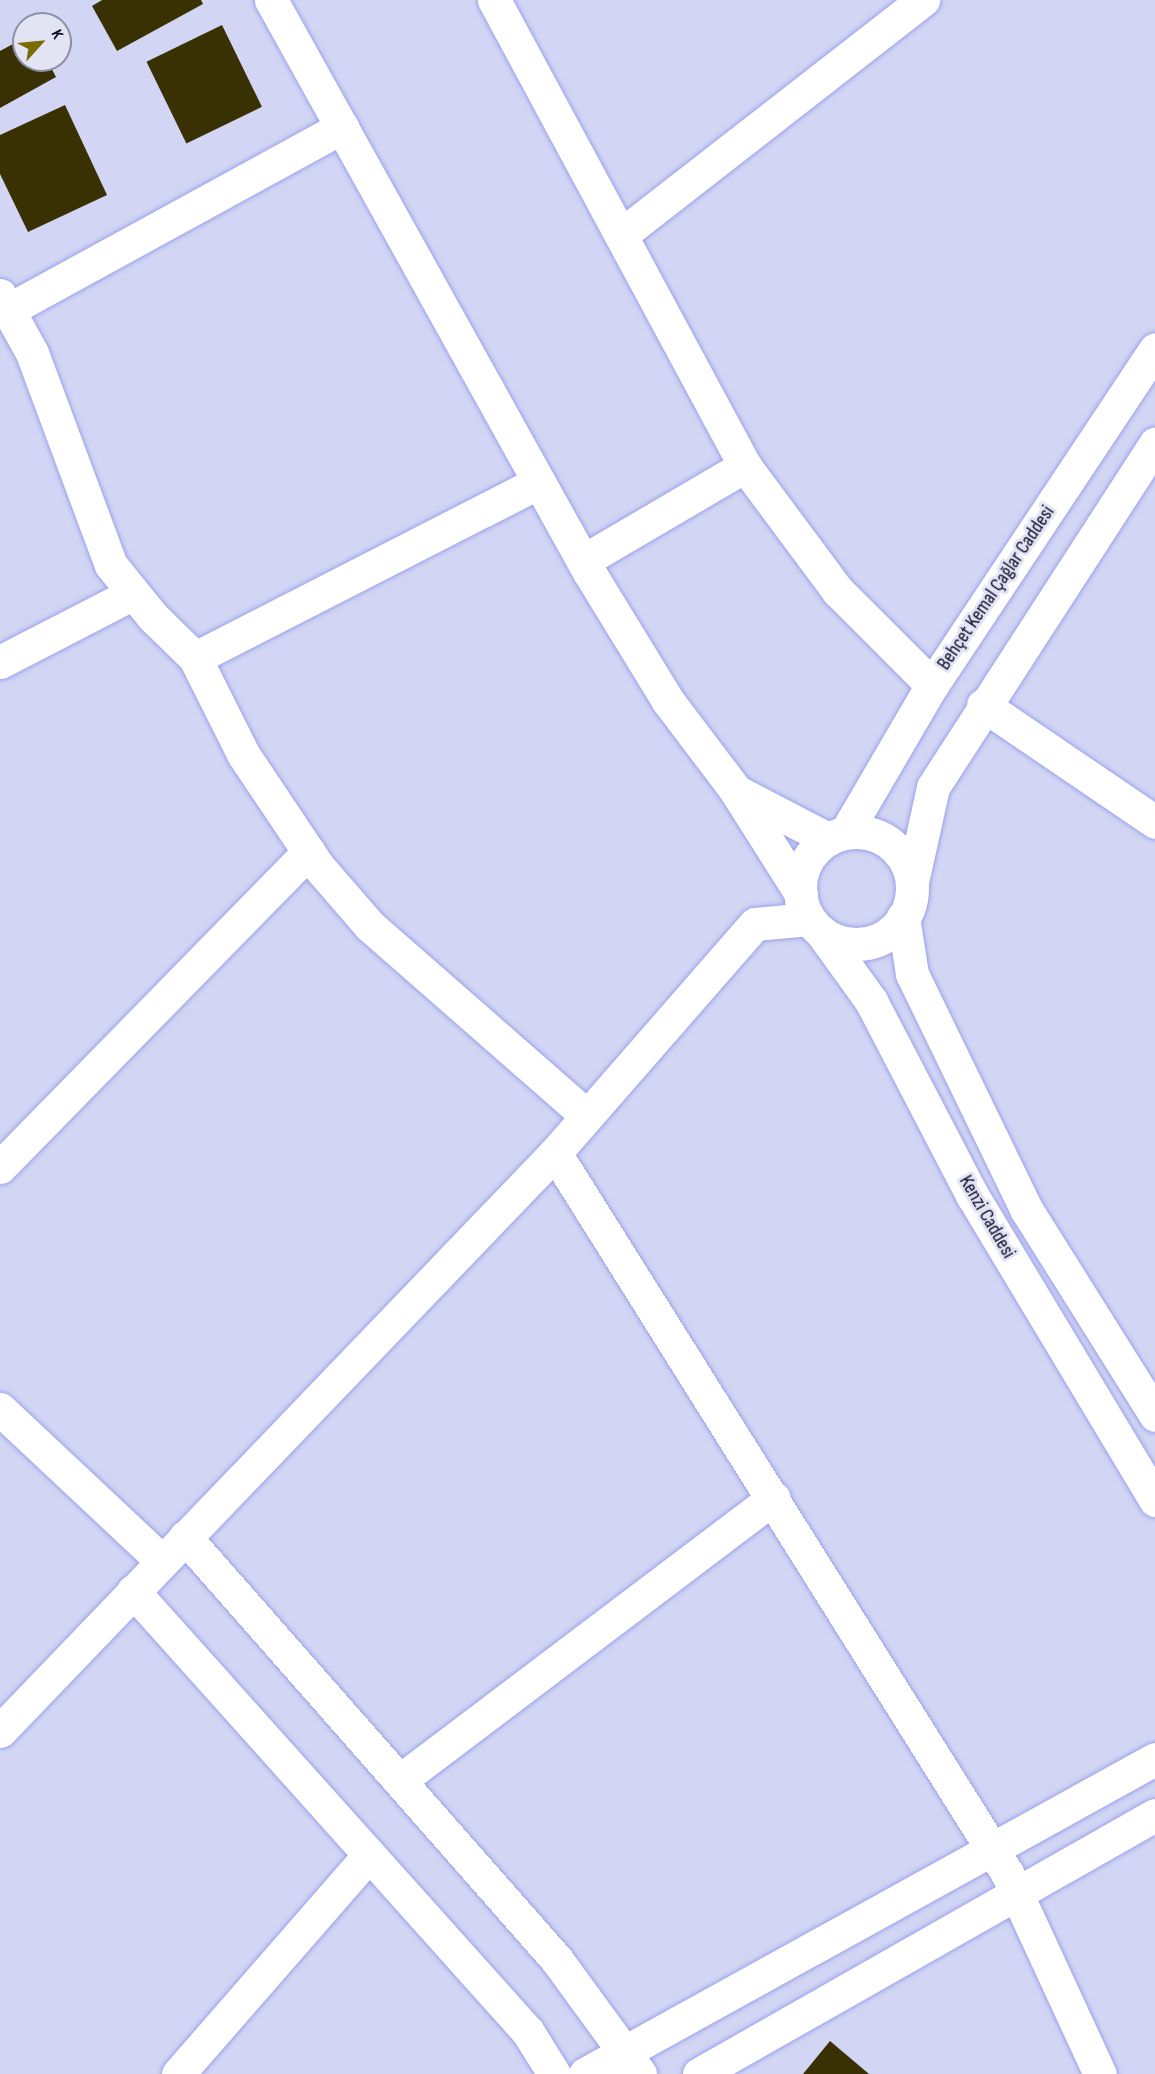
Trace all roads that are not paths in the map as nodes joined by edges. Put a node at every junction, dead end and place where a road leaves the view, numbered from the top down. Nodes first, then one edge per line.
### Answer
1 (271, 0) edge
2 (494, 0) edge
3 (923, 0) edge
4 (342, 127) junction
5 (621, 235) junction
6 (4, 302) edge
7 (1155, 349) edge
8 (1155, 444) edge
9 (745, 466) junction
10 (539, 482) junction
11 (583, 561) junction
12 (132, 594) junction
13 (195, 658) junction
14 (0, 662) edge
15 (932, 685) junction
16 (983, 705) junction
17 (736, 790) junction
18 (1155, 822) edge
19 (837, 836) junction
20 (309, 852) junction
21 (912, 882) junction
22 (811, 915) junction
23 (903, 917) junction
24 (587, 1116) junction
25 (555, 1153) junction
26 (0, 1167) edge
27 (0, 1409) edge
28 (1155, 1415) edge
29 (774, 1498) junction
30 (1155, 1500) edge
31 (184, 1537) junction
32 (162, 1561) junction
33 (133, 1591) junction
34 (0, 1731) edge
35 (1155, 1759) edge
36 (402, 1779) junction
37 (1155, 1815) edge
38 (993, 1851) junction
39 (369, 1855) junction
40 (1016, 1892) junction
41 (632, 2063) edge
42 (178, 2074) edge
43 (554, 2074) edge
44 (585, 2074) edge
45 (699, 2074) edge
46 (1100, 2074) edge

1 - 4 street, Kenzi Caddesi
2 - 5 street
3 - 5 street
4 - 6 street
4 - 10 street, Kenzi Caddesi
5 - 9 street
6 - 12 street
7 - 15 street, Behçet Kemal Çağlar Caddesi
8 - 16 street
9 - 11 street
9 - 15 street
10 - 11 street, Kenzi Caddesi
10 - 13 street
11 - 17 street, Kenzi Caddesi
12 - 13 street
12 - 14 street
13 - 20 street
15 - 19 street, Behçet Kemal Çağlar Caddesi
16 - 18 street
16 - 21 street
17 - 19 street
17 - 22 street, Kenzi Caddesi
19 - 21 street
19 - 22 street
20 - 24 street
20 - 26 street
21 - 23 street
22 - 23 street
22 - 24 street
22 - 30 street, Kenzi Caddesi
23 - 28 street, Kenzi Caddesi
24 - 25 street
25 - 29 street
25 - 31 street
27 - 32 street
29 - 36 street
29 - 38 street
31 - 32 street
31 - 36 street
32 - 33 street
33 - 34 street
33 - 39 street
35 - 38 street
36 - 41 street
37 - 40 street
38 - 40 street
38 - 41 street
39 - 42 street
39 - 43 street
40 - 45 street
40 - 46 street
41 - 44 street

